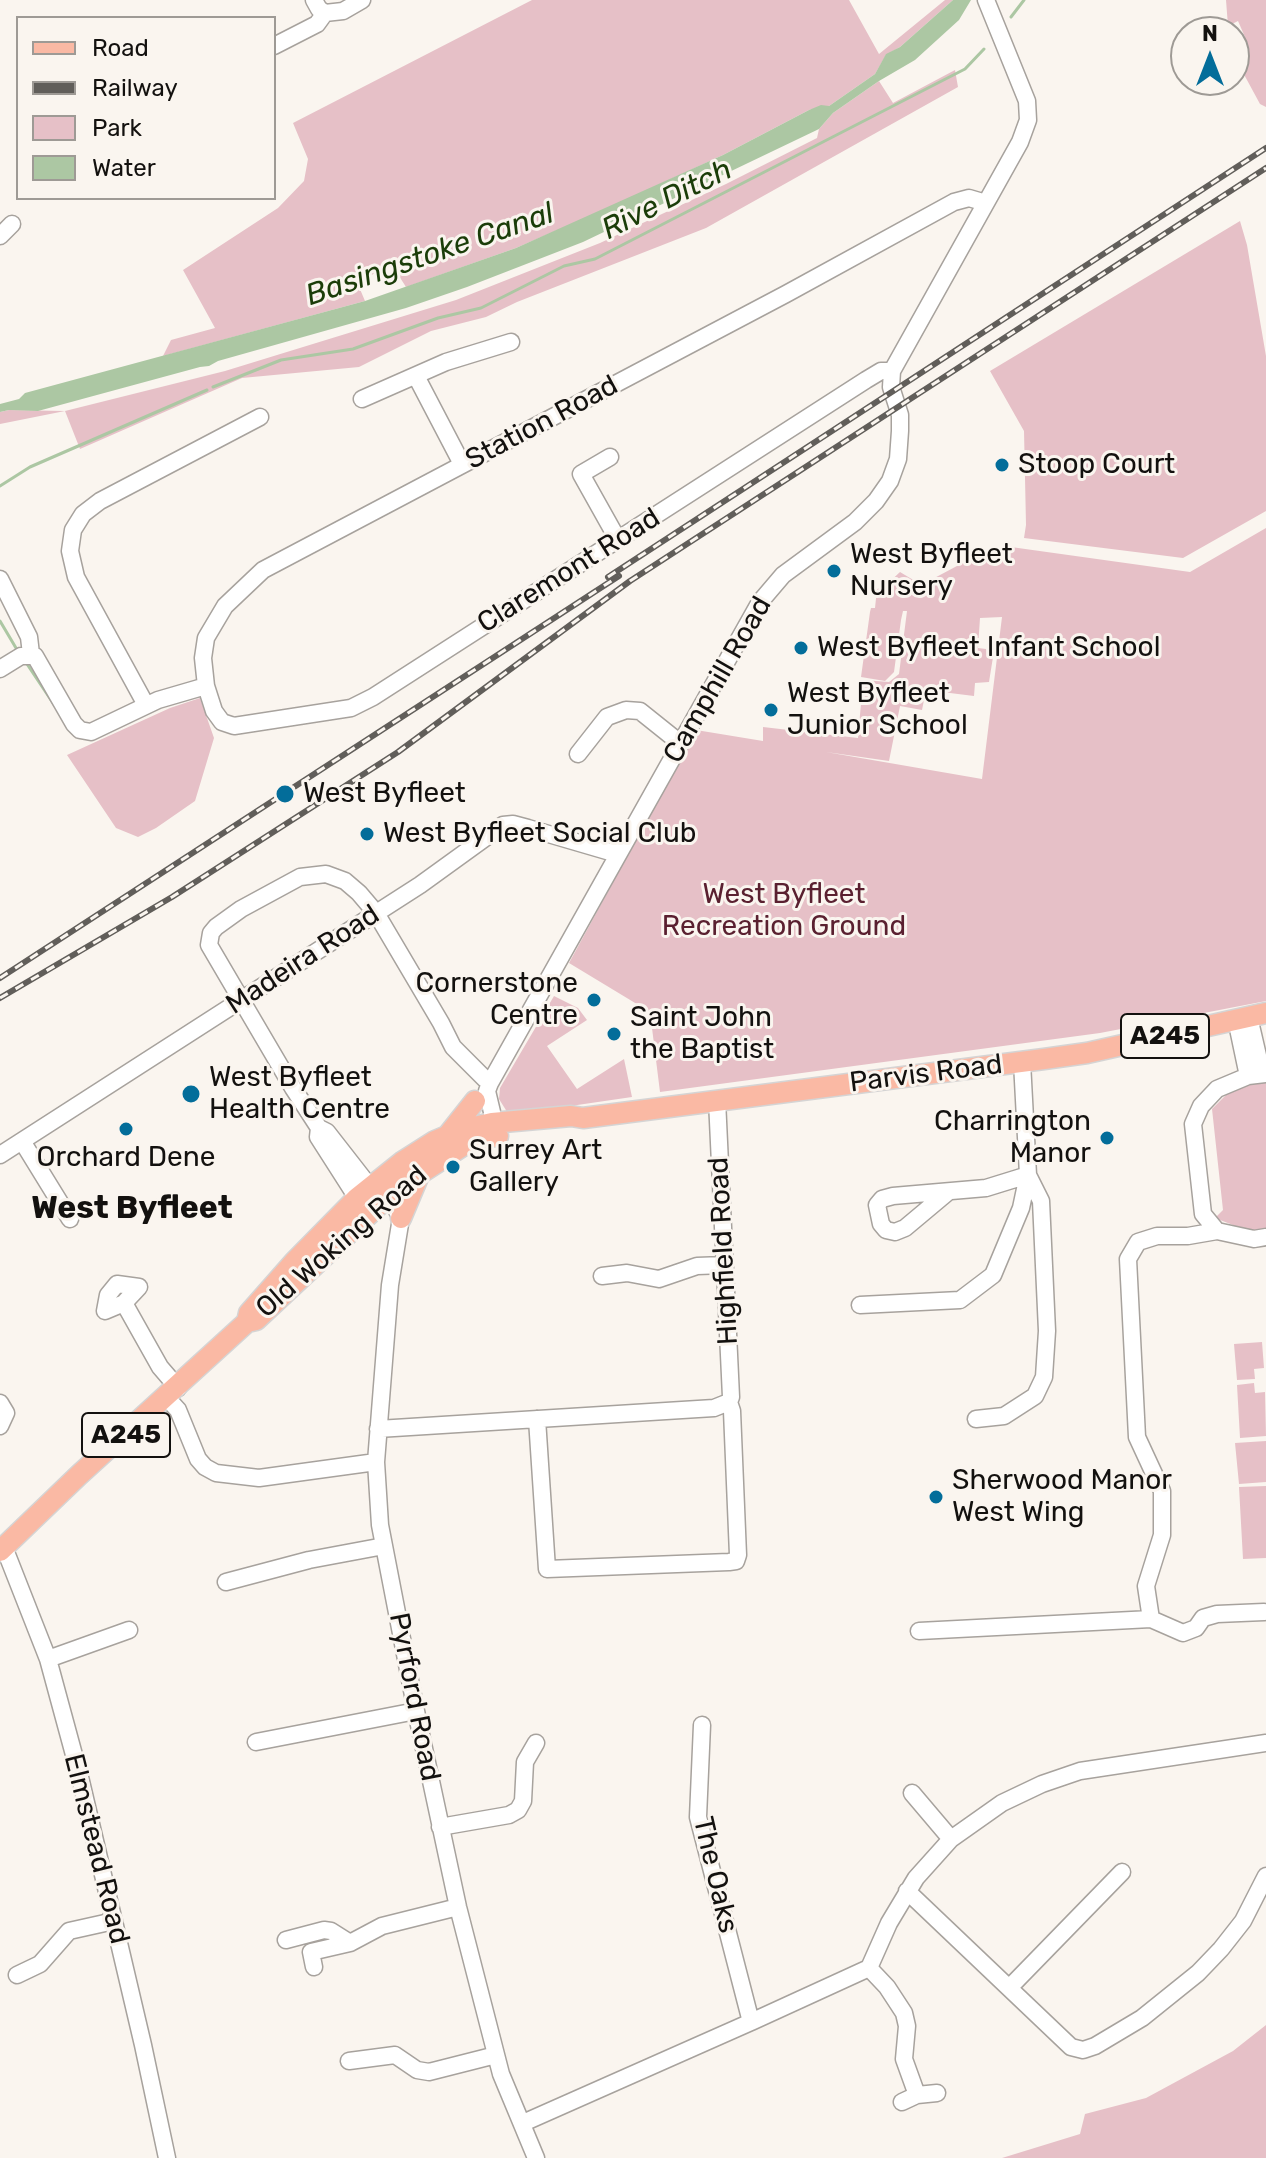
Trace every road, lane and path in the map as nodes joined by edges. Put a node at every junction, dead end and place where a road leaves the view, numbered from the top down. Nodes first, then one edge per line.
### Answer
1 (362, 0) edge
2 (988, 3) edge
3 (320, 6) edge
4 (276, 45) edge
5 (986, 203) junction
6 (511, 342) dead end
7 (892, 371) junction
8 (416, 376) junction
9 (362, 399) dead end
10 (232, 411) dead end
11 (260, 417) dead end
12 (241, 427) junction
13 (610, 457) dead end
14 (462, 464) junction
15 (618, 540) junction
16 (0, 579) edge
17 (31, 654) junction
18 (0, 669) edge
19 (206, 686) junction
20 (146, 705) junction
21 (228, 725) joint
22 (680, 743) junction
23 (582, 744) dead end
24 (617, 854) junction
25 (376, 913) junction
26 (241, 1000) junction
27 (1250, 1017) edge
28 (1022, 1062) junction
29 (1259, 1074) edge
30 (490, 1076) junction
31 (717, 1100) junction
32 (475, 1101) junction
33 (485, 1131) junction
34 (448, 1135) junction
35 (22, 1141) junction
36 (0, 1155) edge
37 (421, 1171) junction
38 (1028, 1175) junction
39 (948, 1192) dead end
40 (372, 1198) junction
41 (70, 1219) dead end
42 (401, 1221) junction
43 (1217, 1231) junction
44 (1266, 1237) edge
45 (724, 1265) junction
46 (602, 1276) dead end
47 (124, 1303) dead end
48 (860, 1305) dead end
49 (172, 1393) junction
50 (729, 1402) junction
51 (0, 1403) edge
52 (537, 1419) junction
53 (976, 1419) dead end
54 (0, 1426) edge
55 (378, 1429) junction
56 (376, 1462) junction
57 (384, 1546) junction
58 (2, 1549) edge
59 (234, 1583) dead end
60 (1264, 1612) dead end
61 (1151, 1619) junction
62 (129, 1630) dead end
63 (919, 1631) dead end
64 (48, 1659) junction
65 (416, 1711) junction
66 (703, 1725) dead end
67 (256, 1742) dead end
68 (1266, 1743) edge
69 (527, 1747) dead end
70 (912, 1793) dead end
71 (440, 1827) junction
72 (951, 1839) junction
73 (1122, 1873) dead end
74 (1266, 1876) edge
75 (907, 1891) junction
76 (458, 1907) junction
77 (114, 1921) junction
78 (286, 1940) dead end
79 (350, 1943) junction
80 (314, 1967) dead end
81 (869, 1968) junction
82 (17, 1975) dead end
83 (1009, 1988) junction
84 (751, 2022) junction
85 (496, 2055) junction
86 (356, 2064) dead end
87 (937, 2093) dead end
88 (523, 2123) junction
89 (167, 2158) edge
90 (536, 2158) edge

1 - 3 street
2 - 5 street
3 - 4 street
5 - 7 street
5 - 14 street, Station Road
6 - 8 street
7 - 15 street, Claremont Road
7 - 22 street, Camphill Road
8 - 9 street
8 - 14 street
10 - 12 street
11 - 12 street
12 - 20 street
13 - 15 street
14 - 19 street, Station Road
15 - 21 street, Claremont Road
16 - 17 street
17 - 18 street
17 - 20 street
19 - 20 street
19 - 21 street, Station Road
22 - 23 street
22 - 24 street, Camphill Road
24 - 25 street, Madeira Road
24 - 30 street, Camphill Road
25 - 26 street, Madeira Road
25 - 26 street
25 - 30 street
26 - 35 street, Madeira Road
26 - 40 street
27 - 28 main road, Parvis Road / A245
27 - 29 street
28 - 31 main road, Parvis Road / A245
28 - 38 street
29 - 43 street
30 - 32 street, Camphill Road
30 - 33 street, Camphill Road
31 - 33 main road, Parvis Road / A245
31 - 45 street, Highfield Road
32 - 33 street
32 - 34 main road
33 - 34 main road, Old Woking Road / A245
33 - 37 main road, Old Woking Road / A245
34 - 40 main road, Old Woking Road / A245
35 - 36 street, Madeira Road
35 - 41 street
37 - 40 main road, Old Woking Road / A245
37 - 42 main road
38 - 39 street
38 - 48 street
38 - 53 street
40 - 42 street
40 - 49 main road, Old Woking Road / A245
42 - 55 street, Pyrford Road
43 - 44 street
43 - 61 street
45 - 46 street
45 - 50 street, Highfield Road
47 - 49 street
49 - 56 street
49 - 58 main road, Old Woking Road / A245
50 - 52 street
50 - 52 street, Highfield Road
51 - 54 street
52 - 55 street
55 - 56 street, Pyrford Road
56 - 57 street, Pyrford Road
57 - 59 street
57 - 65 street, Pyrford Road
58 - 64 street, Elmstead Road
60 - 61 street
61 - 63 street
62 - 64 street
64 - 77 street, Elmstead Road
65 - 67 street
65 - 71 street, Pyrford Road
66 - 84 street, The Oaks
68 - 72 street
69 - 71 street
70 - 72 street
71 - 76 street, Pyrford Road
72 - 75 street
73 - 83 street
74 - 83 street
75 - 81 street
75 - 83 street
76 - 79 street
76 - 85 street, Pyrford Road
77 - 82 street
77 - 89 street, Elmstead Road
78 - 79 street
79 - 80 street
81 - 84 street
81 - 87 street
84 - 88 street
85 - 86 street
85 - 88 street, Pyrford Road
88 - 90 street, Pyrford Road

